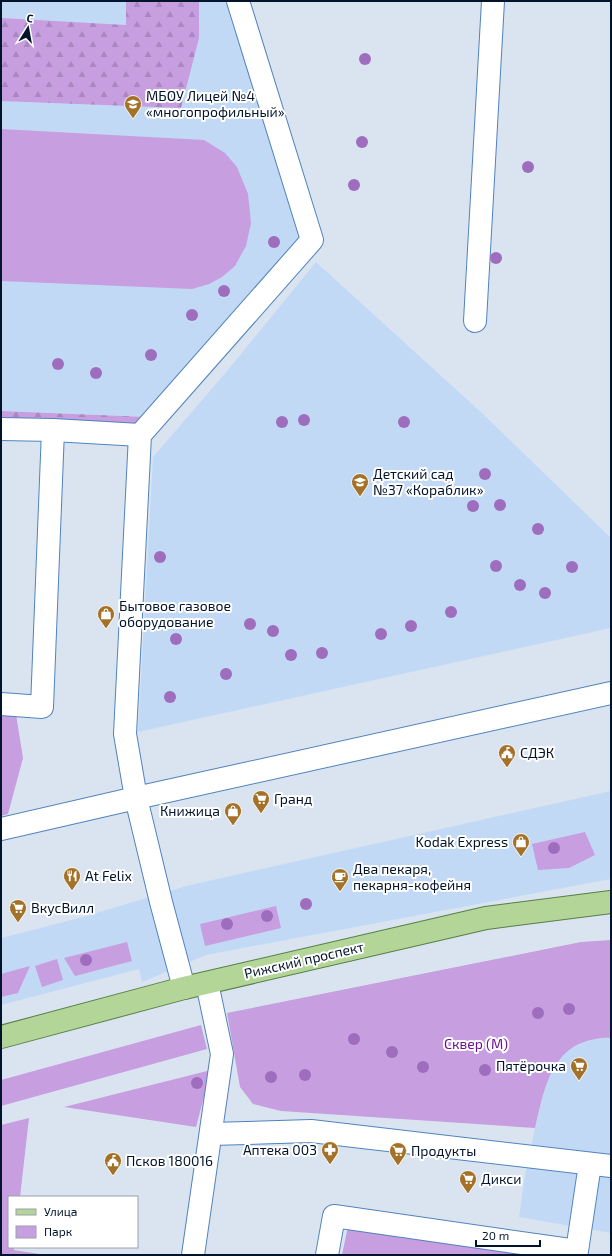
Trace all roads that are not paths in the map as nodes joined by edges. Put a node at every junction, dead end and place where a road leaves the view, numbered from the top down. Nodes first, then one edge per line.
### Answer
1 (238, 1) edge
2 (492, 1) edge
3 (475, 321) dead end
4 (1, 429) edge
5 (53, 430) junction
6 (140, 435) junction
7 (611, 693) edge
8 (1, 704) edge
9 (136, 798) junction
10 (1, 829) edge
11 (611, 902) edge
12 (207, 983) junction
13 (184, 988) junction
14 (1, 1037) edge
15 (211, 1134) junction
16 (600, 1165) edge
17 (193, 1255) edge
18 (327, 1255) edge

1 - 6 street
2 - 3 street
4 - 5 street
5 - 6 street
5 - 8 street
6 - 9 street
7 - 9 street
9 - 10 street
9 - 13 street
11 - 12 main road, Рижский проспект
12 - 13 main road, Рижский проспект
12 - 15 street
13 - 14 main road, Рижский проспект
15 - 16 street
15 - 17 street
16 - 18 street

